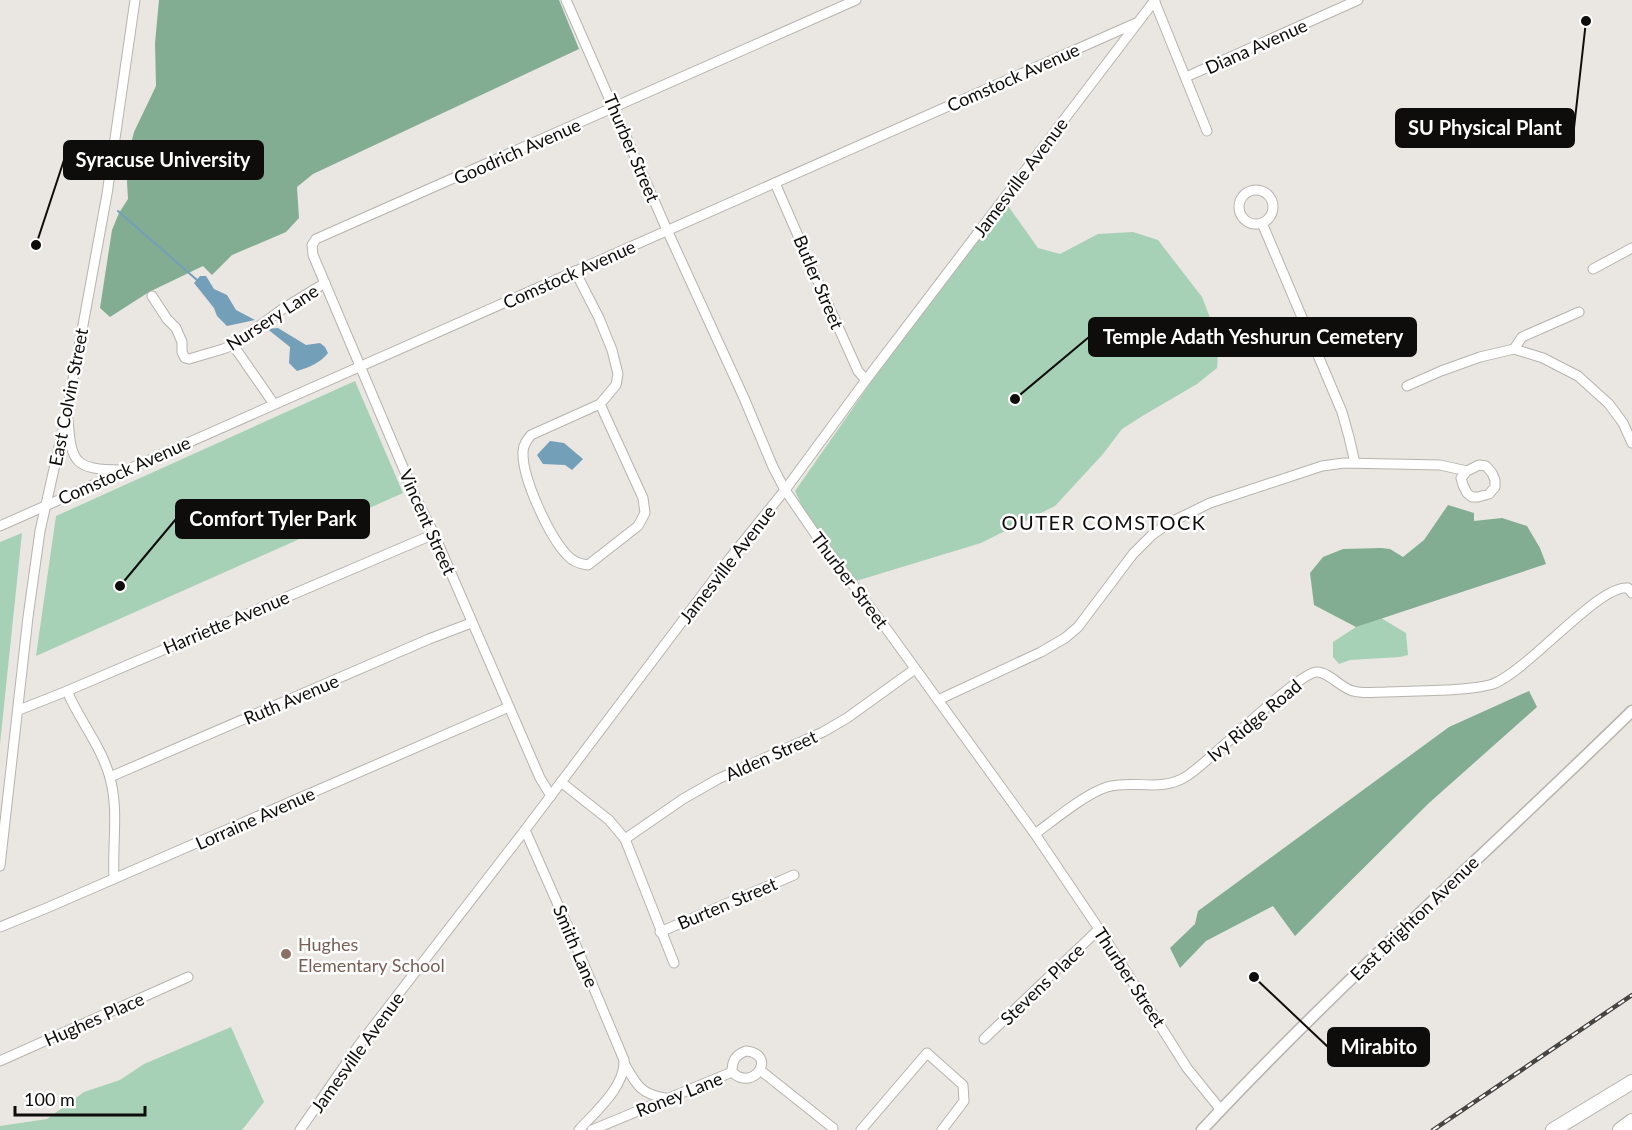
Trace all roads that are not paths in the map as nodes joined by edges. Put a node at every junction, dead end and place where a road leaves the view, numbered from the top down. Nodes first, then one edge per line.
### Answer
1 (135, 0) edge
2 (567, 0) edge
3 (856, 0) edge
4 (1155, 0) edge
5 (1358, 0) edge
6 (1137, 22) junction
7 (1186, 77) junction
8 (614, 108) junction
9 (1207, 131) dead end
10 (775, 183) junction
11 (1262, 223) dead end
12 (667, 230) junction
13 (312, 245) joint
14 (1632, 248) edge
15 (1593, 269) dead end
16 (575, 271) junction
17 (325, 283) junction
18 (152, 296) dead end
19 (1580, 312) dead end
20 (233, 345) junction
21 (1514, 349) junction
22 (360, 366) junction
23 (866, 380) junction
24 (1407, 386) dead end
25 (274, 404) junction
26 (600, 404) junction
27 (68, 407) junction
28 (1632, 443) edge
29 (1355, 463) junction
30 (126, 470) junction
31 (1467, 471) dead end
32 (785, 490) junction
33 (46, 505) junction
34 (0, 526) edge
35 (434, 534) junction
36 (1632, 593) edge
37 (471, 623) junction
38 (915, 669) junction
39 (67, 691) junction
40 (938, 700) junction
41 (509, 707) junction
42 (19, 710) junction
43 (1632, 711) edge
44 (110, 777) junction
45 (561, 782) junction
46 (551, 796) junction
47 (525, 830) junction
48 (2, 834) edge
49 (1035, 834) junction
50 (625, 839) junction
51 (0, 866) edge
52 (794, 875) dead end
53 (114, 879) junction
54 (0, 927) edge
55 (1099, 929) junction
56 (660, 932) junction
57 (674, 963) dead end
58 (188, 977) dead end
59 (984, 1039) dead end
60 (0, 1061) edge
61 (624, 1063) junction
62 (760, 1070) junction
63 (732, 1072) junction
64 (1632, 1082) edge
65 (667, 1098) junction
66 (1221, 1110) junction
67 (1632, 1121) edge
68 (833, 1128) dead end
69 (300, 1130) edge
70 (579, 1130) edge
71 (592, 1130) edge
72 (861, 1130) edge
73 (942, 1130) edge
74 (1202, 1130) edge
75 (1553, 1130) edge
76 (1620, 1130) edge

1 - 27 street, East Colvin Street
2 - 8 street, Thurber Street
3 - 8 street, Goodrich Avenue
4 - 6 street, Jamesville Avenue
4 - 7 street
5 - 7 street, Diana Avenue
6 - 10 street, Comstock Avenue
6 - 23 street, Jamesville Avenue
7 - 9 street
8 - 12 street, Thurber Street
8 - 13 street, Goodrich Avenue
10 - 12 street, Comstock Avenue
10 - 23 street, Butler Street
11 - 29 street
12 - 16 street, Comstock Avenue
12 - 32 street, Thurber Street
13 - 17 street, Vincent Street
14 - 15 street
16 - 22 street, Comstock Avenue
16 - 26 street
17 - 20 street, Nursery Lane
17 - 22 street, Vincent Street
18 - 20 street, Nursery Lane
19 - 21 street
20 - 25 street
21 - 24 street
21 - 28 street
22 - 25 street, Comstock Avenue
22 - 35 street, Vincent Street
23 - 32 street, Jamesville Avenue
25 - 30 street, Comstock Avenue
26 - 26 street
27 - 30 street
27 - 33 street, East Colvin Street
29 - 31 street
29 - 40 street
30 - 33 street, Comstock Avenue
32 - 38 street, Thurber Street
32 - 45 street, Jamesville Avenue
33 - 34 street, Comstock Avenue
33 - 42 street, East Colvin Street
35 - 37 street, Vincent Street
35 - 39 street, Harriette Avenue
36 - 49 street, Ivy Ridge Road
37 - 41 street, Vincent Street
37 - 44 street, Ruth Avenue
38 - 40 street, Thurber Street
38 - 50 street, Alden Street
39 - 42 street, Harriette Avenue
39 - 44 street
40 - 49 street, Thurber Street
41 - 46 street, Vincent Street
41 - 53 street, Lorraine Avenue
42 - 48 street, East Colvin Street
43 - 66 main road, East Brighton Avenue
44 - 53 street
45 - 46 street, Jamesville Avenue
45 - 50 street
46 - 47 street, Jamesville Avenue
47 - 61 street, Smith Lane
47 - 69 street, Jamesville Avenue
48 - 51 street, East Colvin Street
49 - 55 street, Thurber Street
50 - 56 street
52 - 56 street, Burten Street
53 - 54 street, Lorraine Avenue
55 - 59 street, Stevens Place
55 - 66 street, Thurber Street
56 - 57 street
58 - 60 street, Hughes Place
61 - 65 street, Smith Lane
61 - 70 street
62 - 63 street, Roney Lane
62 - 63 street, Roney Lane
62 - 68 street, Roney Lane
63 - 65 street, Roney Lane
64 - 75 highway
65 - 71 street, Roney Lane
66 - 74 main road, East Brighton Avenue
67 - 76 highway
72 - 73 street

